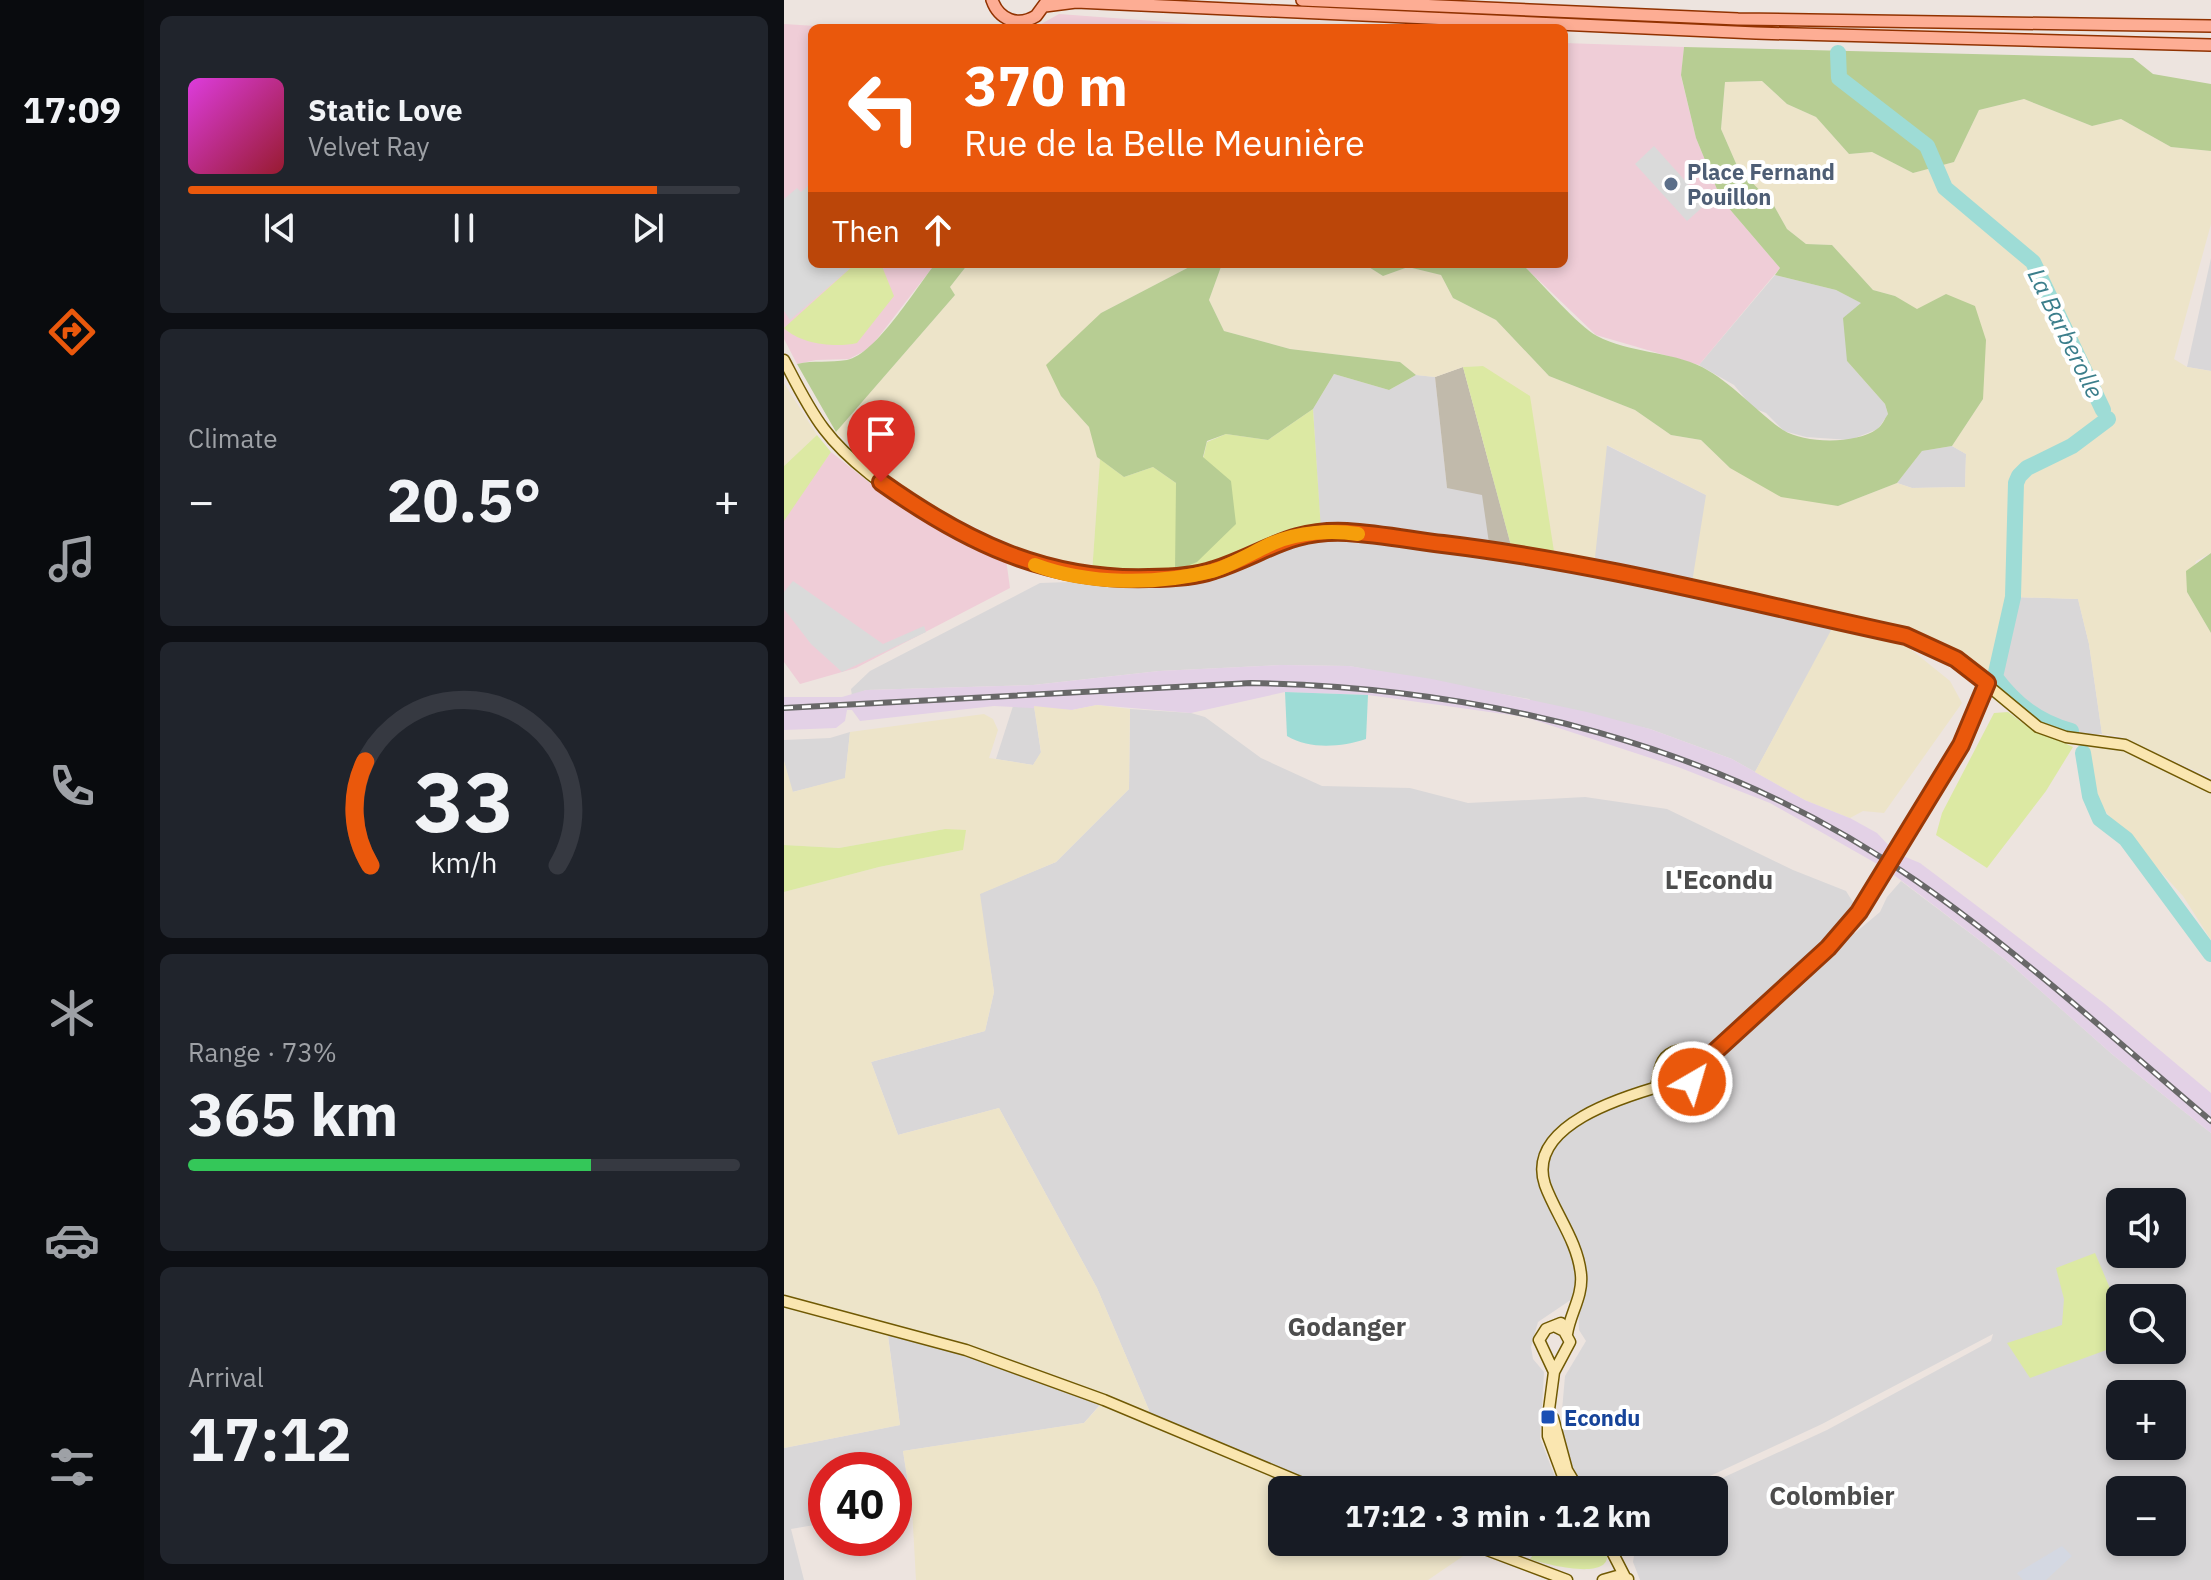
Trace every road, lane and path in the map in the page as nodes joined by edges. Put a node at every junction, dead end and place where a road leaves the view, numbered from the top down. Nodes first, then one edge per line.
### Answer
1 (992, 0) edge
2 (1302, 0) edge
3 (1046, 3) edge
4 (1362, 9) junction
5 (1385, 10) junction
6 (2207, 25) edge
7 (2211, 45) edge
8 (784, 360) edge
9 (1987, 683) junction
10 (2211, 787) edge
11 (1696, 1064) junction
12 (1662, 1085) junction
13 (784, 1301) edge
14 (1569, 1318) junction
15 (1556, 1327) junction
16 (1567, 1334) junction
17 (1546, 1354) junction
18 (1560, 1356) junction
19 (1554, 1372) junction
20 (1550, 1400) junction
21 (1285, 1476) edge
22 (1563, 1476) edge
23 (1572, 1476) edge
24 (1503, 1556) edge
25 (1612, 1556) edge
26 (1615, 1556) edge
27 (1606, 1578) edge
28 (1627, 1579) edge
29 (1567, 1580) edge

1 - 3 main road
2 - 4 main road
3 - 4 main road
4 - 5 main road
5 - 6 main road
5 - 7 main road
8 - 9 street
9 - 10 street
9 - 11 street, bridge
11 - 12 street
11 - 12 street
12 - 14 street
13 - 21 street
14 - 15 street
14 - 16 street
15 - 16 street
15 - 17 street
16 - 18 street
17 - 18 street
17 - 19 street
18 - 19 street
19 - 20 street
20 - 22 street
20 - 23 street
24 - 29 street
25 - 27 street
26 - 28 street
27 - 28 street

